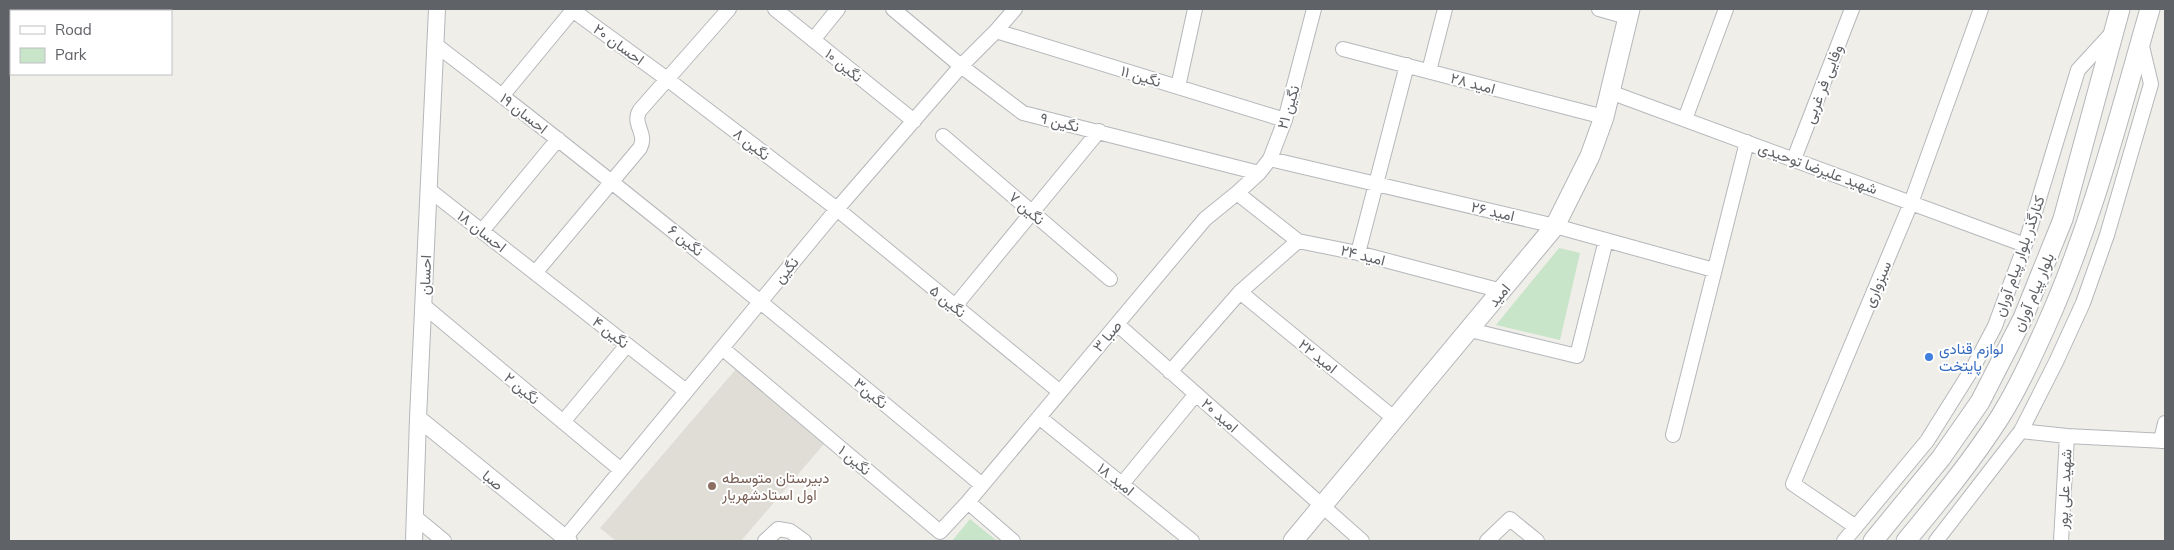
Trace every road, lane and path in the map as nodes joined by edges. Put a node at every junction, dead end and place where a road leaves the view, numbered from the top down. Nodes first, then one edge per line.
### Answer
1 (437, 9) edge
2 (729, 9) edge
3 (775, 9) edge
4 (838, 9) edge
5 (893, 9) edge
6 (1015, 9) edge
7 (1196, 9) edge
8 (1314, 9) edge
9 (1445, 9) edge
10 (1599, 9) edge
11 (1726, 9) edge
12 (1852, 9) edge
13 (1981, 9) edge
14 (2120, 9) edge
15 (2150, 9) edge
16 (572, 10) edge
17 (1628, 13) edge
18 (2114, 31) junction
19 (996, 32) junction
20 (813, 40) junction
21 (2141, 40) junction
22 (436, 44) junction
23 (1342, 48) dead end
24 (961, 66) junction
25 (1406, 66) junction
26 (1428, 71) junction
27 (667, 79) junction
28 (1178, 87) junction
29 (1610, 92) junction
30 (502, 96) junction
31 (1604, 117) junction
32 (1685, 118) junction
33 (1286, 120) junction
34 (914, 121) junction
35 (1098, 131) junction
36 (944, 136) dead end
37 (558, 139) junction
38 (1747, 142) junction
39 (1270, 159) junction
40 (1794, 159) junction
41 (1259, 173) junction
42 (612, 181) junction
43 (1376, 183) junction
44 (428, 189) junction
45 (1237, 194) junction
46 (1911, 203) junction
47 (837, 209) junction
48 (1032, 212) junction
49 (1555, 226) junction
50 (482, 231) junction
51 (1606, 240) junction
52 (1298, 241) junction
53 (2025, 245) junction
54 (1358, 254) junction
55 (1714, 270) junction
56 (535, 273) junction
57 (1110, 280) dead end
58 (1502, 291) junction
59 (1240, 292) junction
60 (760, 300) junction
61 (424, 306) junction
62 (955, 306) junction
63 (1117, 324) junction
64 (1470, 330) junction
65 (627, 345) junction
66 (722, 348) junction
67 (1170, 372) junction
68 (686, 391) junction
69 (1060, 392) junction
70 (1196, 394) junction
71 (1039, 417) junction
72 (418, 418) junction
73 (1395, 419) junction
74 (563, 422) junction
75 (2165, 423) edge
76 (2021, 430) junction
77 (1673, 435) dead end
78 (2067, 436) junction
79 (2163, 441) edge
80 (621, 470) junction
81 (1122, 484) junction
82 (982, 485) junction
83 (968, 502) junction
84 (1323, 506) junction
85 (415, 517) junction
86 (1856, 527) junction
87 (1948, 535) edge
88 (936, 537) edge
89 (567, 540) edge
90 (414, 541) edge
91 (444, 541) edge
92 (765, 541) edge
93 (804, 541) edge
94 (1013, 541) edge
95 (1192, 541) edge
96 (1293, 541) edge
97 (1362, 541) edge
98 (1487, 541) edge
99 (1537, 541) edge
100 (1844, 541) edge
101 (1873, 541) edge
102 (1906, 541) edge
103 (1936, 541) edge
104 (2061, 541) edge

1 - 22 street, احسان
2 - 27 street
3 - 20 street, نگین ۱۰
4 - 20 street
5 - 24 street, نگین ۹
6 - 19 street, نگین
7 - 28 street
8 - 33 street, نگین ۲۱
9 - 26 street
10 - 17 street
11 - 32 street
12 - 40 street, وفایی فر غربی
13 - 46 street, سبزواری
14 - 18 main road, بلوار پیام آوران
15 - 21 main road, بلوار پیام آوران
16 - 27 street, احسان ۲۰
16 - 30 street
17 - 29 main road, امید
18 - 53 street, کنارگذر بلوار پیام آوران
18 - 101 main road, بلوار پیام آوران
19 - 24 street, نگین
19 - 28 street, نگین ۱۱
20 - 34 street, نگین ۱۰
21 - 76 street
21 - 102 main road, بلوار پیام آوران
22 - 30 street, احسان ۱۹
22 - 44 street, احسان
23 - 25 street, امید ۲۸
24 - 34 street, نگین
24 - 35 street, نگین ۹
25 - 26 street, امید ۲۸
25 - 43 street
26 - 31 street, امید ۲۸
27 - 42 street
27 - 47 street, نگین ۸
28 - 33 street, نگین ۱۱
29 - 31 main road, امید
29 - 32 street, شهید علیرضا توحیدی
30 - 37 street, احسان ۱۹
31 - 49 main road, امید
32 - 38 street, شهید علیرضا توحیدی
33 - 39 street, نگین ۲۱
34 - 47 street, نگین
35 - 41 street, نگین ۹
35 - 48 street
36 - 48 street, نگین ۷
37 - 42 street, احسان ۱۹
37 - 50 street
38 - 40 street, شهید علیرضا توحیدی
38 - 55 street
39 - 41 street, نگین ۲۱
39 - 43 street, امید ۲۶
40 - 46 street, شهید علیرضا توحیدی
41 - 45 street, نگین ۲۱
42 - 56 street
42 - 60 street, نگین ۶
43 - 49 street, امید ۲۶
43 - 54 street
44 - 50 street, احسان ۱۸
44 - 61 street, احسان
45 - 52 street, امید ۲۴
45 - 63 street, صبا ۳
46 - 53 street, شهید علیرضا توحیدی
46 - 86 street, سبزواری
47 - 60 street, نگین
47 - 62 street, نگین ۵
48 - 57 street, نگین ۷
48 - 62 street
49 - 51 street, امید ۲۶
49 - 58 main road, امید
50 - 56 street, احسان ۱۸
51 - 55 street, امید ۲۶
51 - 64 street
52 - 54 street, امید ۲۴
52 - 59 street
53 - 86 street, کنارگذر بلوار پیام آوران
54 - 58 street, امید ۲۴
55 - 77 street
56 - 65 street, نگین ۴
58 - 64 main road, امید
59 - 67 street
59 - 73 street, امید ۲۲
60 - 66 street, نگین
60 - 82 street, نگین۳
61 - 72 street, احسان
61 - 74 street, نگین ۲
62 - 69 street, نگین ۵
63 - 67 street, امید ۲۰
63 - 69 street, صبا ۳
64 - 73 main road, امید
65 - 68 street, نگین ۴
65 - 74 street
66 - 68 street, نگین
66 - 88 street, نگین ۱
67 - 70 street, امید ۲۰
68 - 80 street, نگین
69 - 71 street, صبا ۳
70 - 81 street
70 - 84 street, امید ۲۰
71 - 81 street, امید ۱۸
71 - 82 street, صبا ۳
72 - 85 street, احسان
72 - 89 street, صبا
73 - 84 main road, امید
74 - 80 street, نگین ۲
75 - 79 street
76 - 78 street
76 - 87 street
78 - 79 street
78 - 104 street, شهید علی پور
80 - 89 street, نگین
81 - 95 street, امید ۱۸
82 - 83 street, نگین ۱
83 - 88 street, نگین ۱
83 - 94 street
84 - 96 main road, امید
84 - 97 street, امید ۲۰
85 - 90 street, احسان
85 - 91 street
86 - 100 street, کنارگذر بلوار پیام آوران
87 - 103 street
92 - 93 street
98 - 99 street

